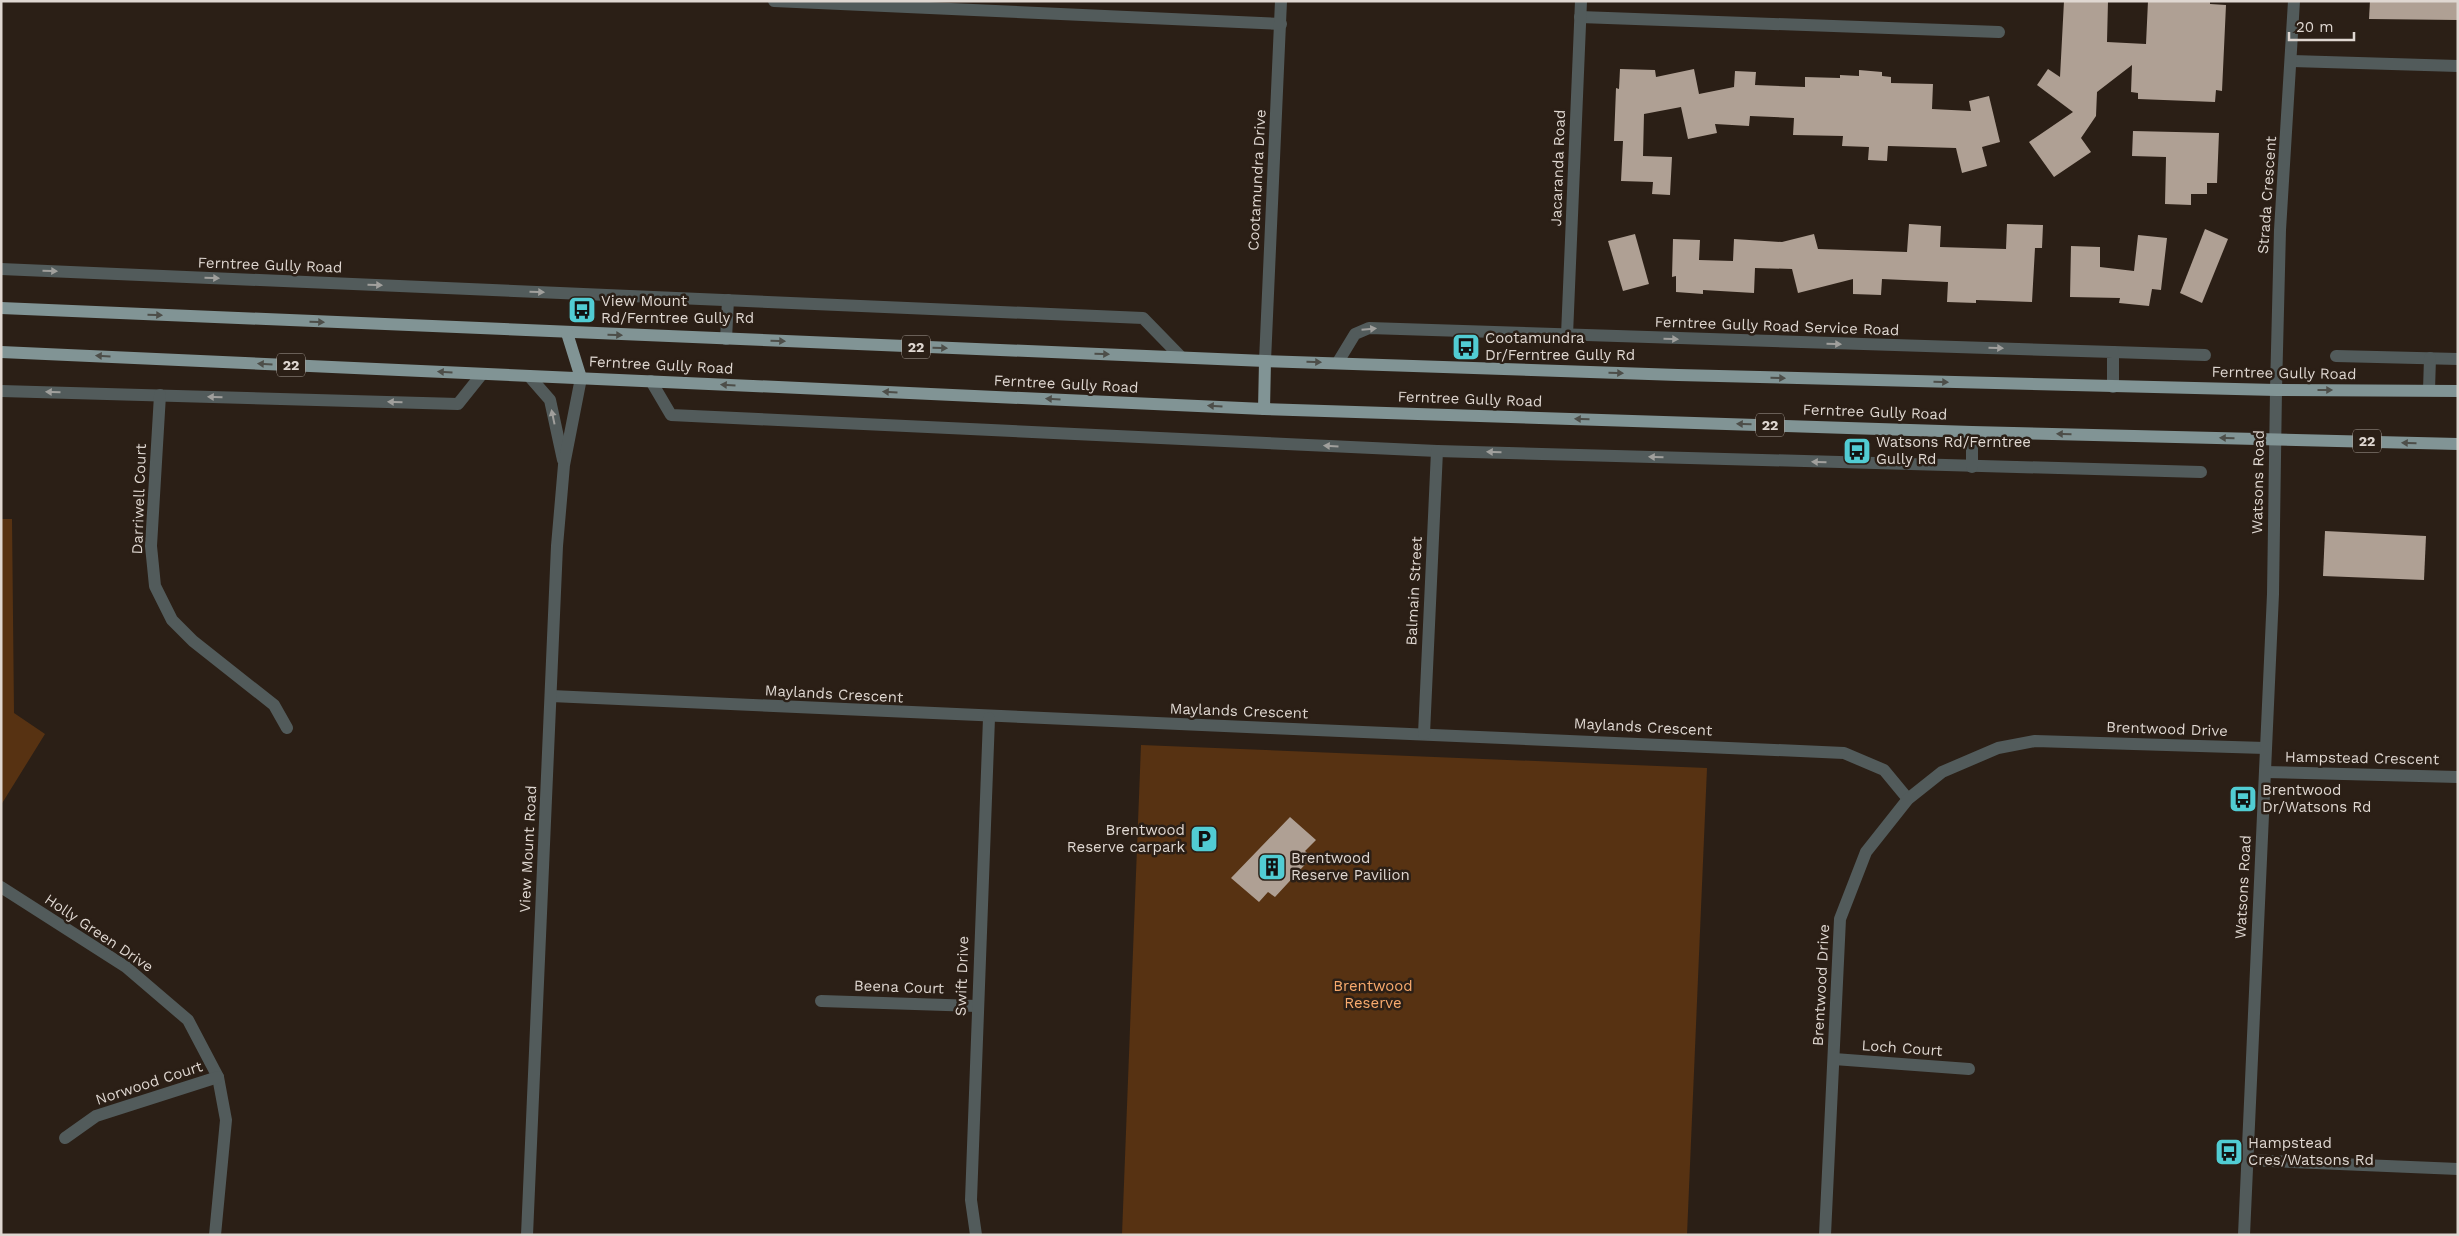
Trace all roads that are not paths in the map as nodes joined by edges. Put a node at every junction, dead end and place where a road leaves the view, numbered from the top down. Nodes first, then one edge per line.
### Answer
1 (774, 1) edge
2 (1281, 1) edge
3 (1581, 1) edge
4 (2294, 1) edge
5 (1580, 17) junction
6 (1281, 24) junction
7 (1999, 32) dead end
8 (2292, 61) junction
9 (2458, 66) edge
10 (1, 269) edge
11 (728, 300) junction
12 (1, 308) edge
13 (567, 333) junction
14 (1567, 335) junction
15 (726, 339) junction
16 (1, 352) edge
17 (2113, 352) junction
18 (2205, 355) dead end
19 (2336, 356) dead end
20 (1181, 357) junction
21 (2430, 358) junction
22 (2458, 359) edge
23 (1265, 361) junction
24 (1338, 362) junction
25 (482, 374) junction
26 (529, 376) junction
27 (581, 378) junction
28 (651, 381) junction
29 (2113, 386) junction
30 (2276, 390) junction
31 (2429, 390) junction
32 (1, 391) edge
33 (2458, 391) edge
34 (160, 395) junction
35 (1264, 409) junction
36 (1972, 432) junction
37 (2276, 438) junction
38 (2458, 444) edge
39 (1437, 451) junction
40 (564, 465) junction
41 (1972, 467) junction
42 (2201, 472) dead end
43 (551, 696) junction
44 (989, 718) junction
45 (287, 728) dead end
46 (1424, 734) junction
47 (2266, 748) junction
48 (2264, 772) junction
49 (2458, 777) edge
50 (1908, 799) junction
51 (1, 888) edge
52 (820, 1002) dead end
53 (977, 1006) junction
54 (1834, 1059) junction
55 (1969, 1069) dead end
56 (218, 1077) junction
57 (65, 1138) dead end
58 (2247, 1160) junction
59 (2458, 1169) edge
60 (214, 1235) edge
61 (527, 1235) edge
62 (976, 1235) edge
63 (1825, 1235) edge
64 (2244, 1235) edge

1 - 6 street
2 - 6 street, Cootamundra Drive
3 - 5 street, Jacaranda Road
4 - 8 street, Strada Crescent
5 - 7 street
5 - 14 street, Jacaranda Road
6 - 23 street, Cootamundra Drive
8 - 9 street
8 - 30 street, Strada Crescent
10 -> 11 street, Ferntree Gully Road
11 - 15 street
11 - 20 street, Ferntree Gully Road
12 -> 13 main road, Ferntree Gully Road / 22
13 -> 15 main road, Ferntree Gully Road / 22
13 - 27 main road
14 -> 17 street, Ferntree Gully Road Service Road
24 -> 14 street, Ferntree Gully Road Service Road
15 -> 20 main road, Ferntree Gully Road / 22
25 -> 16 main road, Ferntree Gully Road / 22
17 - 18 street, Ferntree Gully Road Service Road
17 - 29 street
19 - 21 street
20 - 23 main road, Ferntree Gully Road / 22
21 - 22 street
21 - 31 street
23 -> 24 main road, Ferntree Gully Road / 22
23 - 35 main road
24 -> 29 main road, Ferntree Gully Road / 22
25 - 26 main road, Ferntree Gully Road / 22
25 -> 34 street
26 - 27 main road, Ferntree Gully Road / 22
40 -> 26 street, View Mount Road
27 - 28 main road, Ferntree Gully Road / 22
27 - 40 street, View Mount Road
35 -> 28 main road, Ferntree Gully Road / 22
39 -> 28 street
29 - 30 main road, Ferntree Gully Road / 22
30 -> 31 main road, Ferntree Gully Road / 22
30 - 37 street, Watsons Road
31 - 33 main road, Ferntree Gully Road / 22
34 -> 32 street
34 - 45 street, Darriwell Court
36 -> 35 main road, Ferntree Gully Road / 22
37 -> 36 main road, Ferntree Gully Road / 22
36 - 41 street
38 -> 37 main road, Ferntree Gully Road / 22
37 - 47 street, Watsons Road
41 -> 39 street
39 - 46 street, Balmain Street
40 - 43 street, View Mount Road
41 - 42 street
43 - 44 street, Maylands Crescent
43 - 61 street, View Mount Road
44 - 46 street, Maylands Crescent
44 - 53 street, Swift Drive
46 - 50 street, Maylands Crescent
47 - 48 street, Watsons Road
47 - 50 street, Brentwood Drive
48 - 49 street, Hampstead Crescent
48 - 58 street, Watsons Road
50 - 54 street, Brentwood Drive
51 - 56 street, Holly Green Drive
52 - 53 street, Beena Court
53 - 62 street, Swift Drive
54 - 55 street, Loch Court
54 - 63 street, Brentwood Drive
56 - 57 street, Norwood Court
56 - 60 street, Holly Green Drive
58 - 59 street
58 - 64 street, Watsons Road

